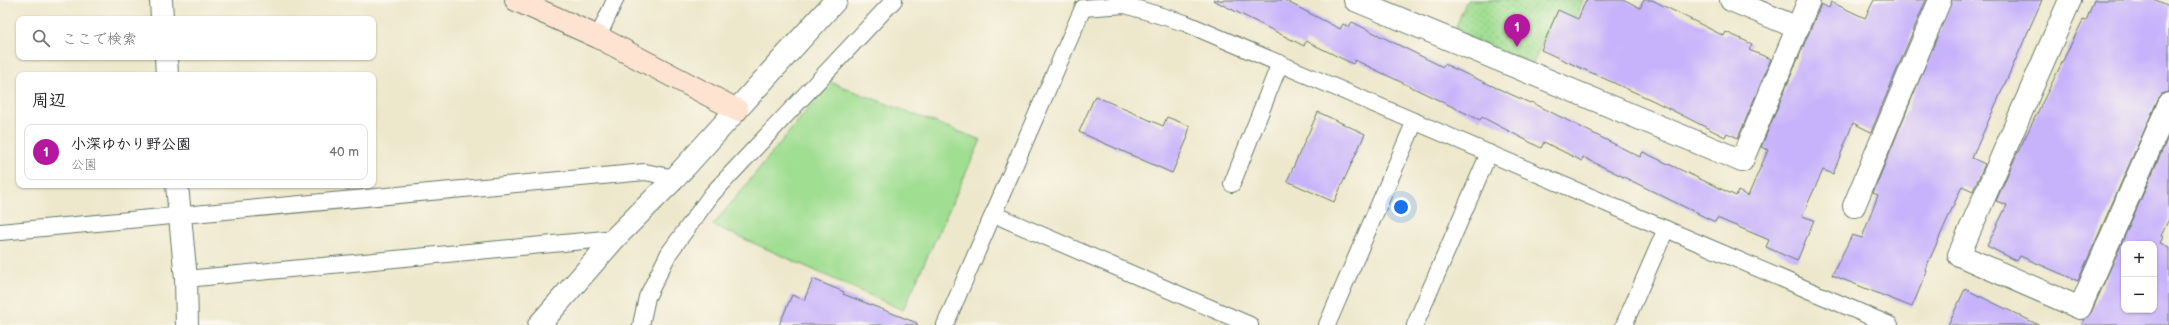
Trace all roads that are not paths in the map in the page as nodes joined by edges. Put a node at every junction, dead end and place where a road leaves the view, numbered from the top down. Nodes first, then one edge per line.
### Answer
1 (161, 0) edge
2 (516, 0) edge
3 (615, 0) edge
4 (836, 0) edge
5 (894, 0) edge
6 (1355, 0) edge
7 (1731, 0) edge
8 (1809, 0) edge
9 (1940, 0) edge
10 (2070, 0) edge
11 (1080, 4) edge
12 (162, 16) edge
13 (1798, 28) junction
14 (598, 37) junction
15 (166, 60) edge
16 (1280, 63) junction
17 (167, 72) edge
18 (2169, 104) edge
19 (737, 110) junction
20 (1415, 121) junction
21 (1489, 153) junction
22 (674, 178) junction
23 (1232, 184) dead end
24 (177, 188) edge
25 (1854, 206) dead end
26 (993, 214) junction
27 (180, 215) junction
28 (1666, 229) junction
29 (0, 232) edge
30 (615, 238) junction
31 (186, 279) junction
32 (188, 325) edge
33 (539, 325) edge
34 (640, 325) edge
35 (945, 325) edge
36 (1250, 325) edge
37 (1327, 325) edge
38 (1415, 325) edge
39 (1624, 325) edge
40 (1890, 325) edge

1 - 12 street
2 - 14 street
3 - 14 lane
4 - 19 street
5 - 34 lane
6 - 13 street
7 - 13 street
8 - 13 street
9 - 25 street
10 - 18 street
11 - 16 lane
11 - 26 lane
14 - 19 street
15 - 17 street
16 - 20 lane
16 - 23 lane
19 - 22 street
20 - 21 lane
20 - 37 lane
21 - 28 lane
21 - 38 lane
22 - 27 lane
22 - 30 street
24 - 27 street
26 - 35 lane
26 - 36 lane
27 - 29 lane
27 - 31 street
28 - 39 lane
28 - 40 lane
30 - 31 lane
30 - 33 street
31 - 32 street

